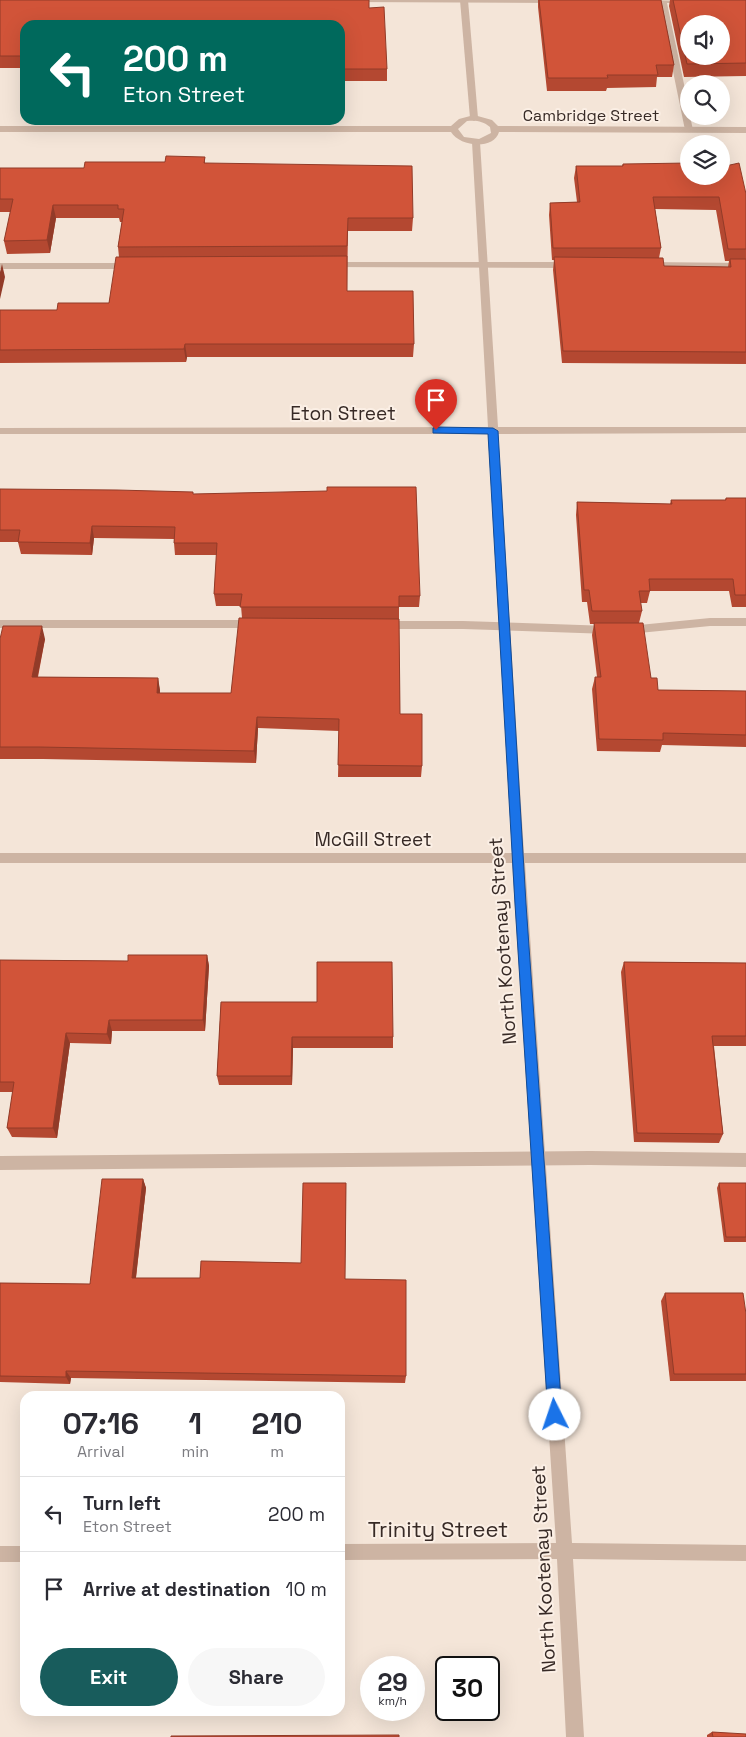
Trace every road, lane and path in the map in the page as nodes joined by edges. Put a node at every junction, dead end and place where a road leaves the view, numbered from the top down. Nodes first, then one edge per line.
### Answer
1 (339, 0) edge
2 (464, 0) edge
3 (565, 1) edge
4 (633, 1) edge
5 (662, 1) edge
6 (700, 2) edge
7 (474, 118) junction
8 (0, 129) edge
9 (454, 129) junction
10 (496, 129) junction
11 (689, 130) junction
12 (746, 130) edge
13 (476, 142) junction
14 (483, 264) junction
15 (318, 265) edge
16 (577, 265) edge
17 (636, 265) edge
18 (0, 266) edge
19 (138, 266) edge
20 (746, 266) edge
21 (746, 430) edge
22 (0, 431) edge
23 (493, 431) junction
24 (746, 622) edge
25 (0, 624) edge
26 (266, 624) edge
27 (374, 624) edge
28 (505, 627) junction
29 (0, 858) edge
30 (518, 858) junction
31 (746, 858) edge
32 (537, 1159) junction
33 (746, 1160) edge
34 (0, 1163) edge
35 (563, 1551) junction
36 (345, 1552) edge
37 (746, 1553) edge
38 (0, 1554) edge
39 (20, 1554) edge
40 (575, 1737) edge

1 - 2 street
2 - 3 street
2 - 7 street
4 - 5 street
5 - 6 street
5 - 11 street
7 - 9 street
7 - 10 street
8 - 9 street
9 - 13 street
10 - 11 street, Cambridge Street
10 - 13 street
11 - 12 street, Cambridge Street
13 - 14 street, North Kootenay Street
14 - 15 street
14 - 16 street
14 - 23 street, North Kootenay Street
17 - 20 street
18 - 19 street
21 - 23 street, Eton Street
22 - 23 street, Eton Street
23 - 28 street, North Kootenay Street
24 - 28 street
25 - 26 street
27 - 28 street
28 - 30 street, North Kootenay Street
29 - 30 street, McGill Street
30 - 31 street, McGill Street
30 - 32 street, North Kootenay Street
32 - 33 street
32 - 34 street
32 - 35 street, North Kootenay Street
35 - 36 street, Trinity Street
35 - 37 street, Trinity Street
35 - 40 street, North Kootenay Street
38 - 39 street

